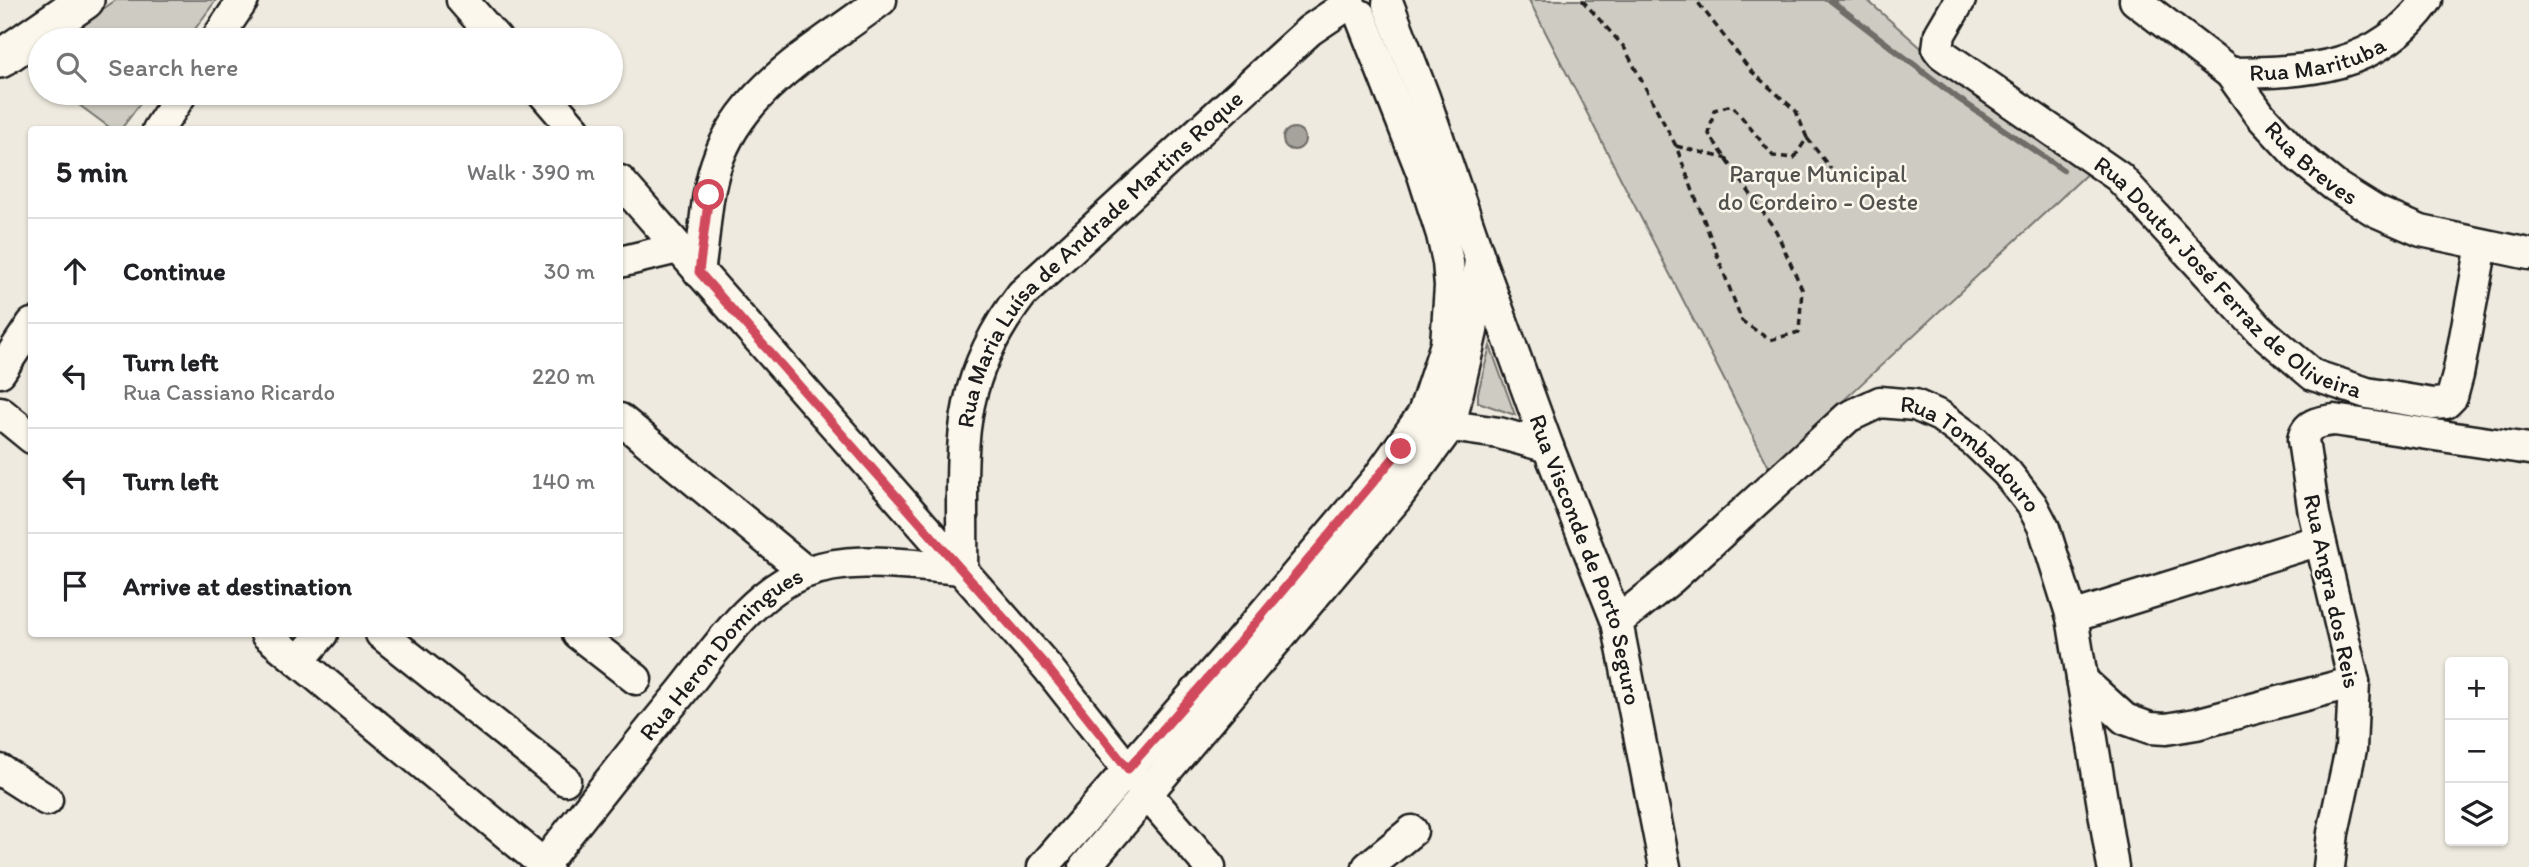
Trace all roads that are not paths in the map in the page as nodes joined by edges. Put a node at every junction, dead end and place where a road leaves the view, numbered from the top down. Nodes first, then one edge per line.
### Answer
1 (85, 0) edge
2 (243, 0) edge
3 (462, 0) edge
4 (881, 0) edge
5 (1960, 0) edge
6 (2427, 0) edge
7 (1388, 2) edge
8 (2143, 2) edge
9 (1353, 6) edge
10 (45, 28) edge
11 (224, 28) edge
12 (486, 28) edge
13 (28, 40) edge
14 (0, 59) edge
15 (2230, 73) junction
16 (175, 105) edge
17 (553, 105) edge
18 (162, 126) edge
19 (572, 126) edge
20 (623, 184) edge
21 (2482, 245) junction
22 (678, 248) junction
23 (2529, 254) edge
24 (1480, 259) junction
25 (623, 261) edge
26 (699, 272) junction
27 (28, 330) edge
28 (0, 372) edge
29 (0, 412) edge
30 (623, 421) edge
31 (1450, 426) junction
32 (28, 435) edge
33 (1548, 447) junction
34 (2529, 449) edge
35 (1412, 457) junction
36 (1386, 489) junction
37 (2320, 540) junction
38 (962, 569) junction
39 (806, 572) junction
40 (2071, 617) junction
41 (1616, 622) junction
42 (270, 637) edge
43 (320, 637) edge
44 (385, 637) edge
45 (582, 637) edge
46 (299, 662) junction
47 (636, 679) dead end
48 (2082, 680) junction
49 (2354, 682) junction
50 (1128, 769) junction
51 (0, 770) edge
52 (565, 780) dead end
53 (1147, 794) junction
54 (47, 800) dead end
55 (1412, 831) dead end
56 (541, 864) edge
57 (1043, 867) edge
58 (1085, 867) edge
59 (1210, 867) edge
60 (1368, 867) edge
61 (1665, 867) edge
62 (2113, 867) edge
63 (2329, 867) edge

1 - 10 main road
2 - 11 street
3 - 12 street
4 - 26 street
5 - 21 street, Rua Doutor José Ferraz de Oliveira
6 - 15 street, Rua Marituba
7 - 9 street, Rua Maria Luísa de Andrade Martins Roque
7 - 24 street, Rua Visconde de Porto Seguro
8 - 15 street, Rua Breves
9 - 35 street
9 - 38 street, Rua Maria Luísa de Andrade Martins Roque
13 - 14 main road
15 - 21 street, Rua Breves
16 - 18 street
17 - 19 street
20 - 22 street
21 - 23 street, Rua Breves
22 - 25 street
22 - 26 street
24 - 31 street
24 - 33 street, Rua Visconde de Porto Seguro
26 - 38 street
27 - 28 street
29 - 32 street
30 - 39 street
31 - 33 street
31 - 35 street
33 - 41 street, Rua Visconde de Porto Seguro
34 - 37 street, Rua Angra dos Reis
35 - 36 street
36 - 50 street
36 - 53 street
37 - 40 street
37 - 49 street, Rua Angra dos Reis
38 - 39 street, Rua Heron Domingues
38 - 50 street
39 - 56 street, Rua Heron Domingues
40 - 41 street, Rua Tombadouro
40 - 48 street, Rua Tombadouro
41 - 61 street, Rua Visconde de Porto Seguro
42 - 46 street
43 - 46 street
44 - 52 street
45 - 47 street
46 - 56 street
48 - 49 street
48 - 62 street, Rua Tombadouro
49 - 63 street, Rua Angra dos Reis
50 - 53 street
50 - 57 street
51 - 54 street
53 - 58 street
53 - 59 street
55 - 60 street

